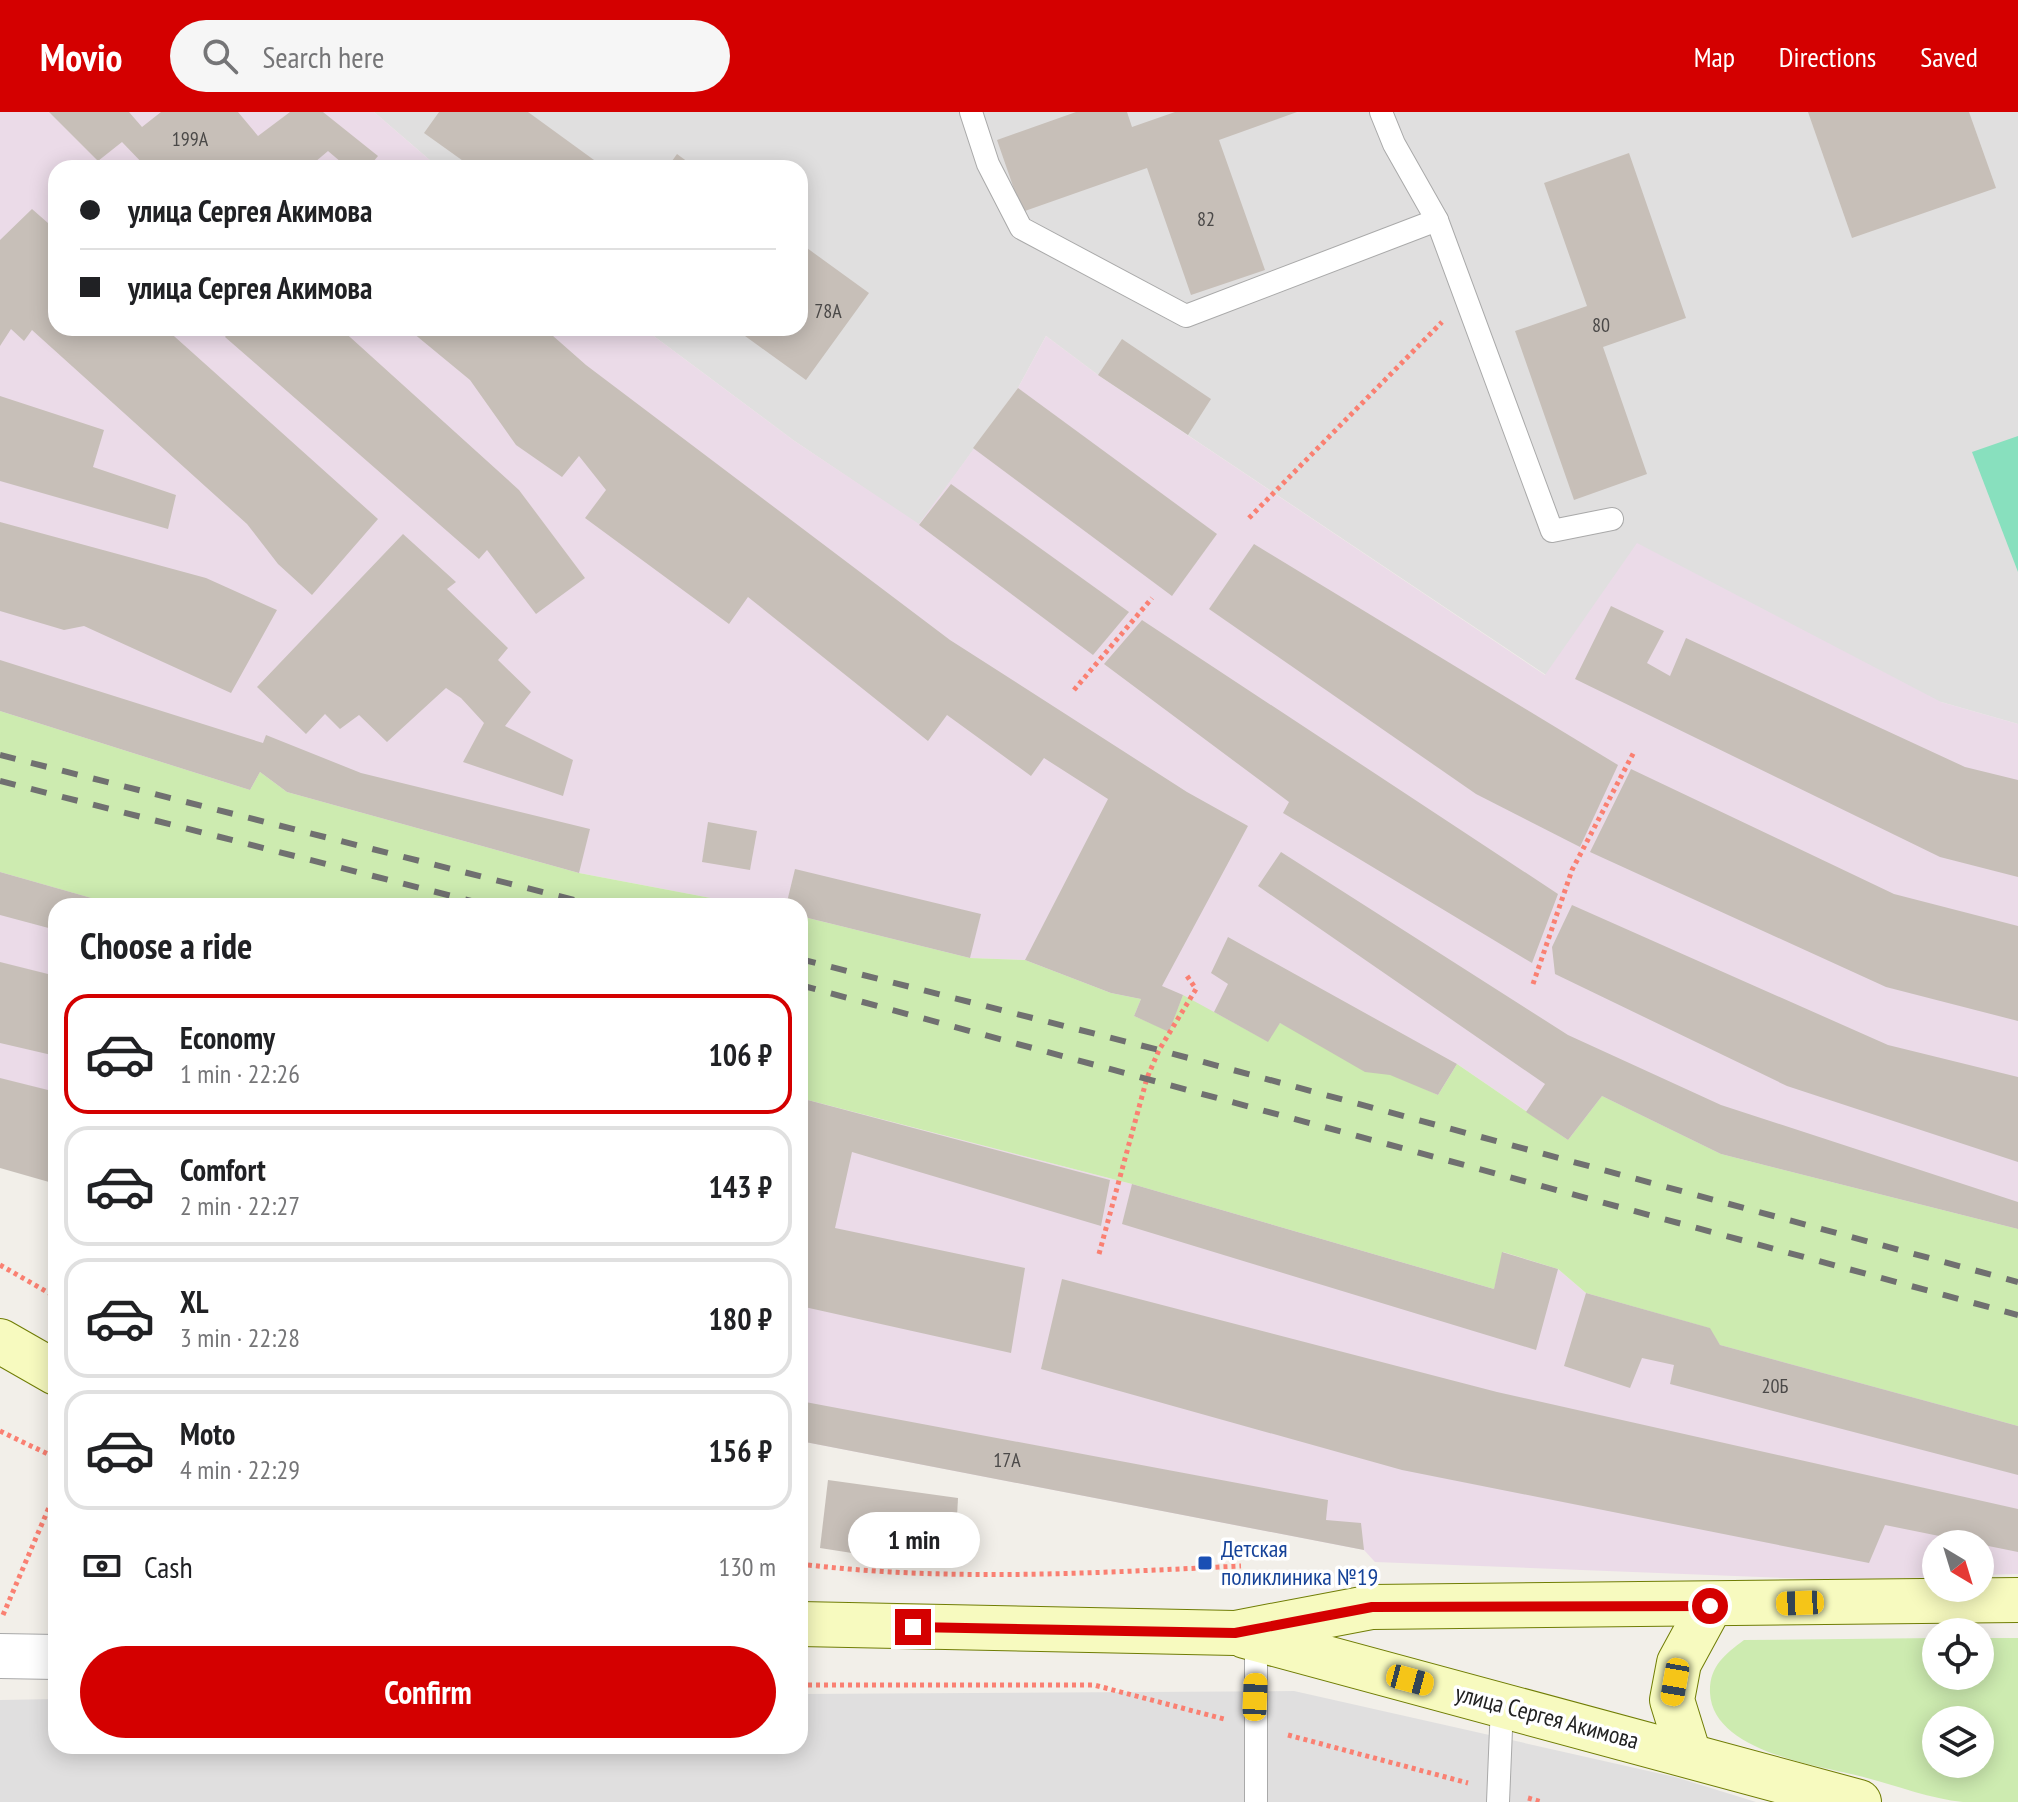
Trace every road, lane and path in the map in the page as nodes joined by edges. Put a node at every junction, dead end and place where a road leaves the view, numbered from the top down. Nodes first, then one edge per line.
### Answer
1 (971, 112) edge
2 (1381, 112) edge
3 (1437, 220) junction
4 (1466, 298) junction
5 (1249, 518) dead end
6 (1612, 519) dead end
7 (1152, 598) dead end
8 (1074, 690) dead end
9 (1635, 750) dead end
10 (1185, 973) dead end
11 (1533, 984) dead end
12 (1099, 1254) dead end
13 (0, 1265) edge
14 (48, 1292) edge
15 (0, 1341) edge
16 (48, 1368) edge
17 (0, 1431) edge
18 (48, 1454) edge
19 (48, 1510) edge
20 (808, 1565) edge
21 (1241, 1566) dead end
22 (2018, 1600) edge
23 (1710, 1606) junction
24 (0, 1623) edge
25 (808, 1624) edge
26 (1246, 1636) junction
27 (0, 1656) edge
28 (48, 1657) edge
29 (808, 1685) edge
30 (1502, 1705) junction
31 (1254, 1726) junction
32 (1689, 1755) junction
33 (1498, 1796) edge
34 (1256, 1802) edge
35 (1542, 1802) edge
36 (1859, 1802) edge

1 - 3 lane
2 - 3 lane
3 - 4 lane
4 - 5 path
4 - 6 lane
7 - 8 path
9 - 11 path
10 - 12 path
13 - 14 path
15 - 16 main road
17 - 18 path
19 - 24 path
20 - 21 path
22 - 23 main road, улица Сергея Акимова
23 - 26 main road, улица Сергея Акимова
23 - 32 main road
25 - 26 main road, улица Сергея Акимова
26 - 30 main road, улица Сергея Акимова
26 - 31 lane
27 - 28 street
29 - 31 path
30 - 32 main road, улица Сергея Акимова
30 - 33 lane
31 - 33 path
31 - 34 lane
32 - 36 main road, улица Сергея Акимова
33 - 35 path

